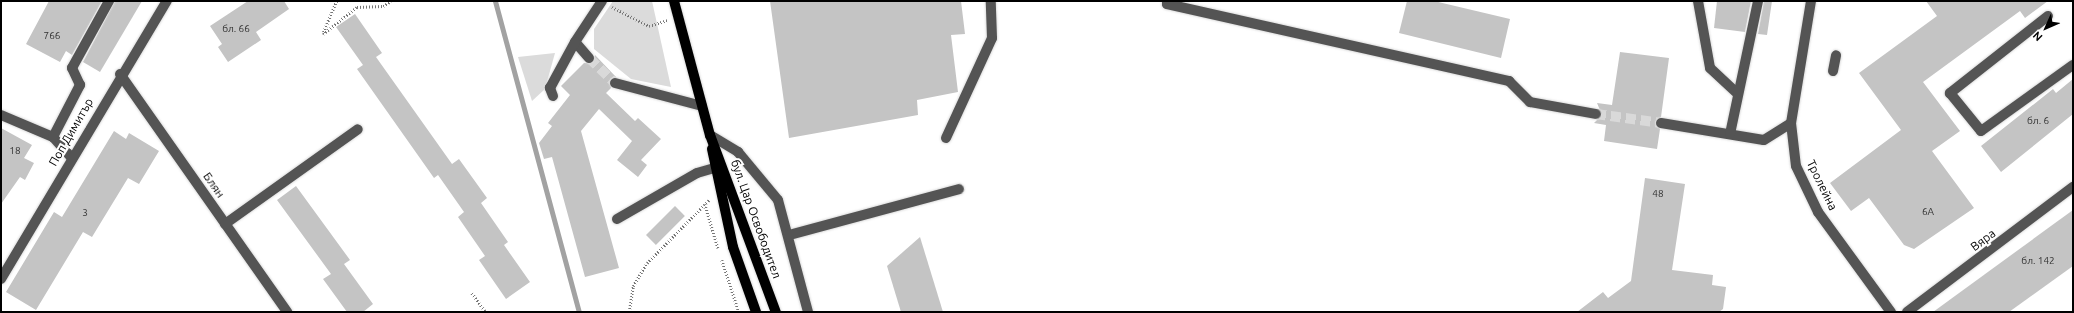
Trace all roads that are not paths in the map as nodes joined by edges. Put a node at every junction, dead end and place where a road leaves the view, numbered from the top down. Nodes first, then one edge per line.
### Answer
1 (109, 1) edge
2 (167, 1) edge
3 (602, 1) edge
4 (674, 1) edge
5 (991, 1) edge
6 (1167, 1) edge
7 (1698, 1) edge
8 (1758, 1) edge
9 (1811, 1) edge
10 (2048, 16) dead end
11 (575, 42) junction
12 (1836, 55) dead end
13 (589, 58) tunnel mouth
14 (2073, 65) edge
15 (1833, 71) dead end
16 (120, 74) junction
17 (615, 83) tunnel mouth
18 (1738, 94) junction
19 (553, 96) dead end
20 (702, 106) junction
21 (1596, 114) tunnel mouth
22 (1, 115) edge
23 (1660, 123) tunnel mouth
24 (1791, 123) junction
25 (358, 129) dead end
26 (1730, 134) junction
27 (710, 135) junction
28 (53, 137) junction
29 (946, 138) dead end
30 (71, 157) junction
31 (714, 168) junction
32 (2073, 187) edge
33 (959, 189) dead end
34 (617, 219) dead end
35 (225, 224) junction
36 (789, 235) junction
37 (1, 280) edge
38 (287, 312) edge
39 (756, 312) edge
40 (776, 312) edge
41 (808, 312) edge
42 (1891, 312) edge
43 (1907, 312) edge

1 - 28 street
2 - 16 street, Поп Димитър
3 - 11 street
4 - 20 main road, бул. Цар Освободител
5 - 29 street
6 - 21 street
7 - 18 street
8 - 18 street
9 - 24 street, Тролейна
10 - 14 street
11 - 13 street
11 - 19 street
12 - 15 street
16 - 30 street, Поп Димитър
16 - 35 street, Блян
17 - 20 street
18 - 26 street
20 - 27 main road, бул. Цар Освободител
22 - 28 street
23 - 26 street
24 - 26 street
24 - 42 street, Тролейна
25 - 35 street
27 - 31 main road, бул. Цар Освободител
27 - 36 street
27 - 40 main road, бул. Цар Освободител
28 - 30 street
30 - 37 street, Поп Димитър
31 - 34 street
31 - 39 main road, бул. Цар Освободител
32 - 43 street, Вяра
33 - 36 street
35 - 38 street, Блян
36 - 41 street

